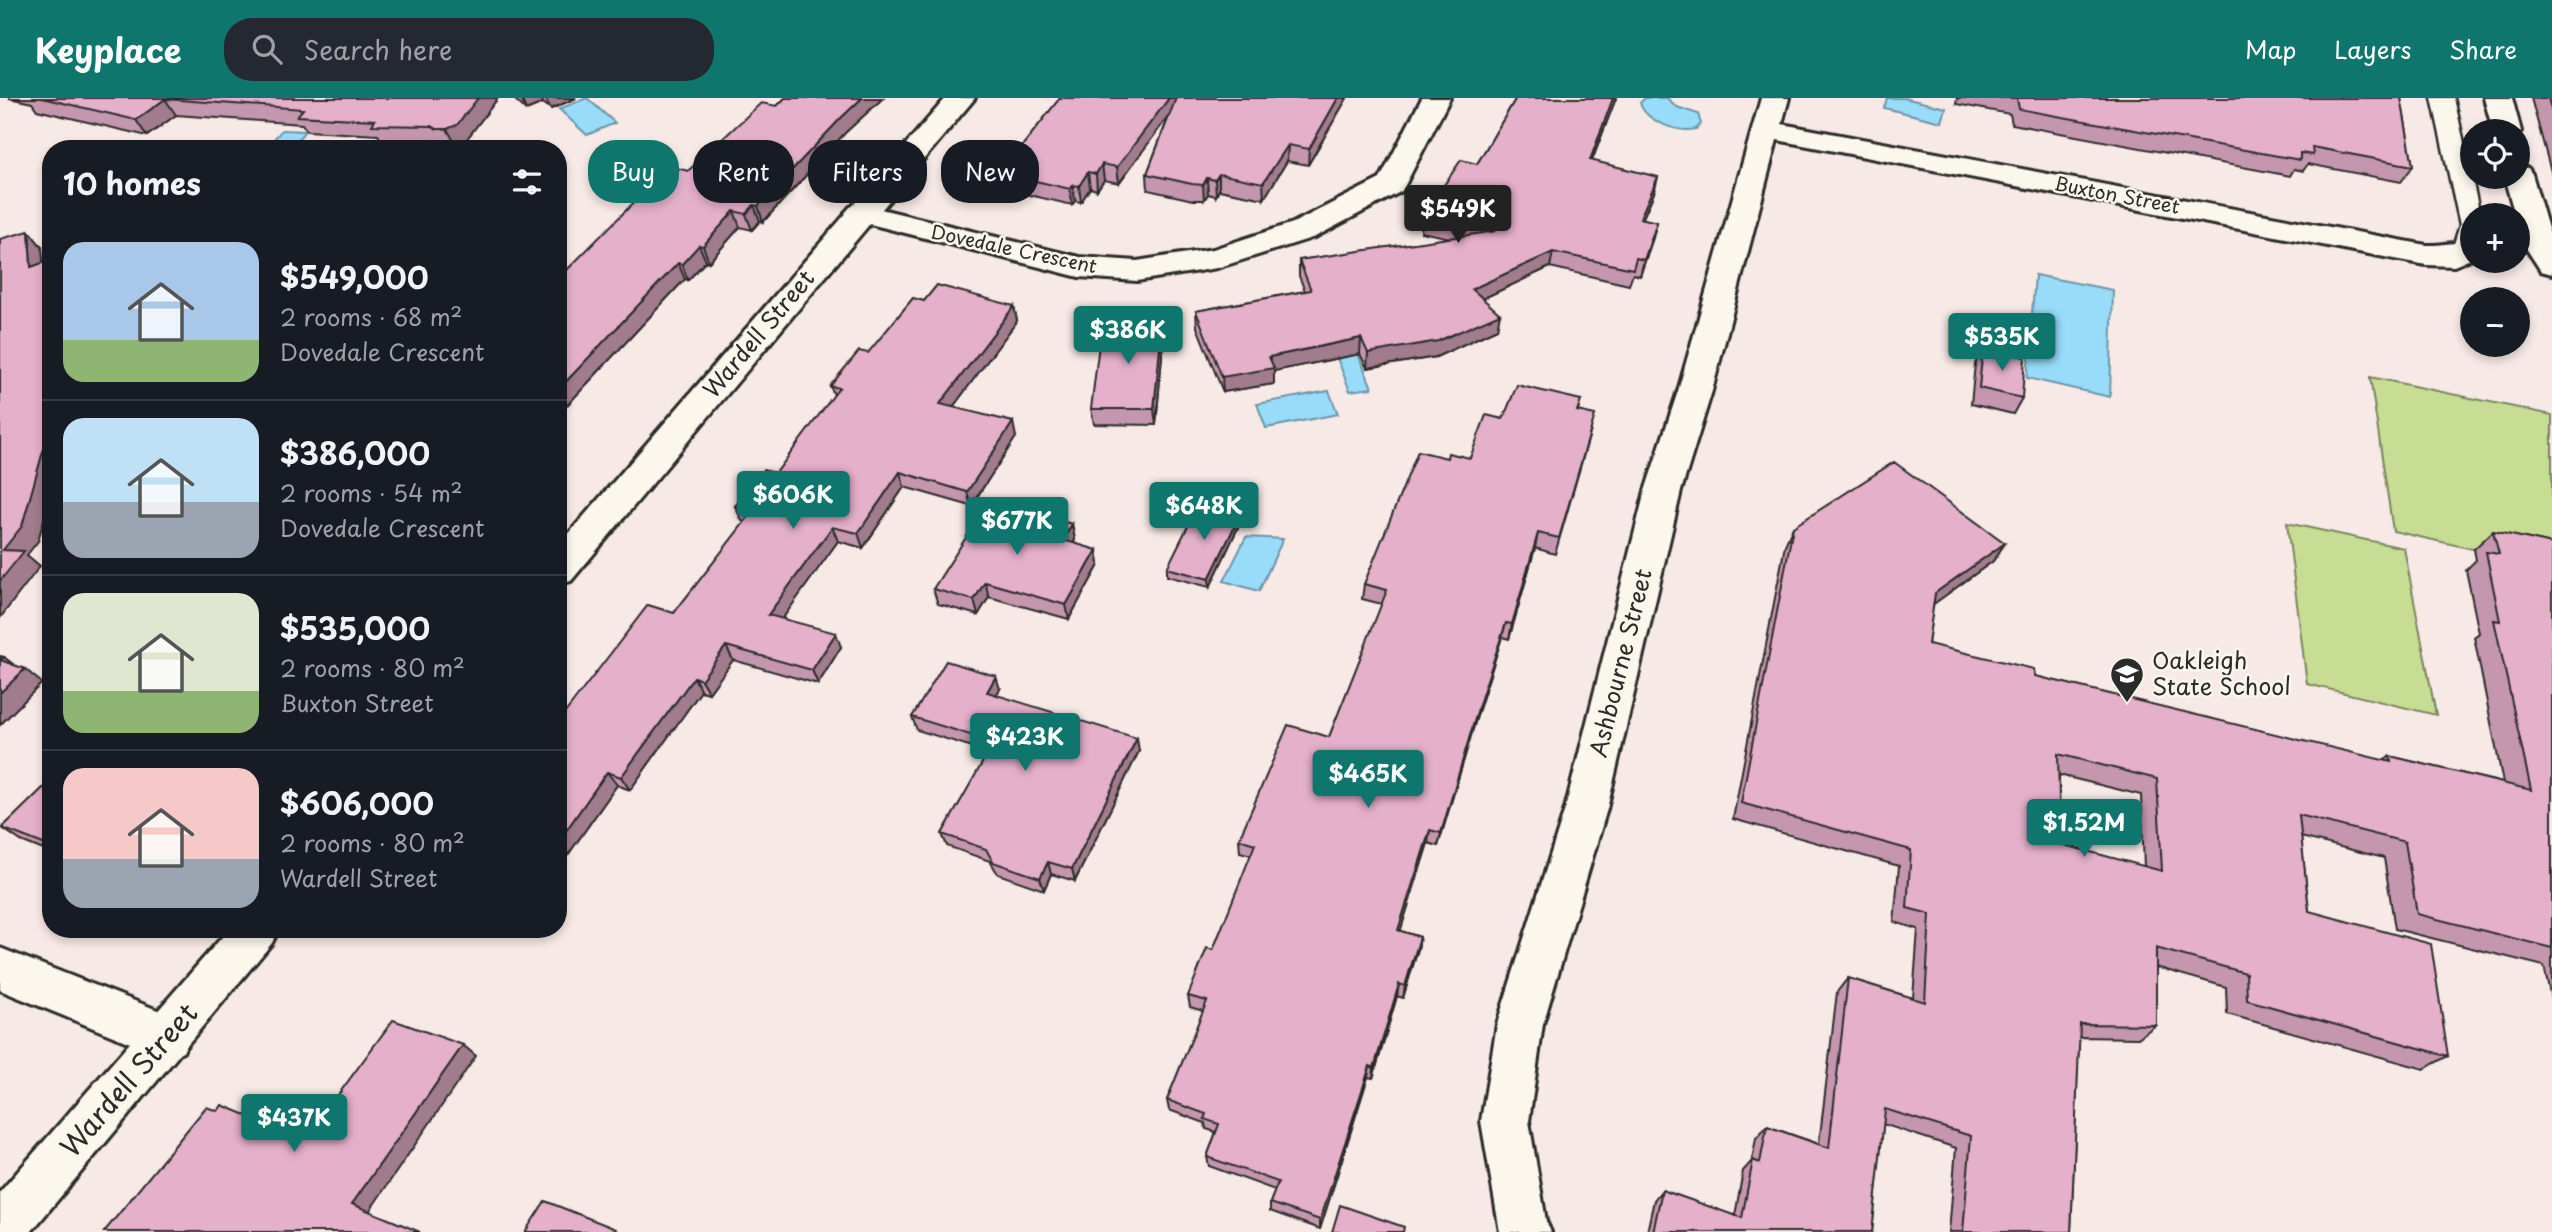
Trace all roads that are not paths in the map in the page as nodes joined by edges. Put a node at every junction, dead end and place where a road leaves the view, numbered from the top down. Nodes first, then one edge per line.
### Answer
1 (961, 98) edge
2 (1436, 98) edge
3 (2443, 98) edge
4 (2498, 98) edge
5 (1772, 114) edge
6 (2504, 119) edge
7 (2522, 189) edge
8 (2466, 203) edge
9 (860, 213) junction
10 (2460, 252) edge
11 (2551, 263) edge
12 (567, 560) edge
13 (249, 938) edge
14 (0, 969) edge
15 (167, 1036) junction
16 (0, 1230) edge
17 (1526, 1232) edge

1 - 9 main road, Wardell Street
2 - 9 main road, Dovedale Crescent
3 - 8 lane
4 - 6 main road
5 - 10 main road, Buxton Street
5 - 17 main road, Ashbourne Street
7 - 11 main road
9 - 12 main road, Wardell Street
13 - 15 main road, Wardell Street
14 - 15 main road
15 - 16 main road, Wardell Street

